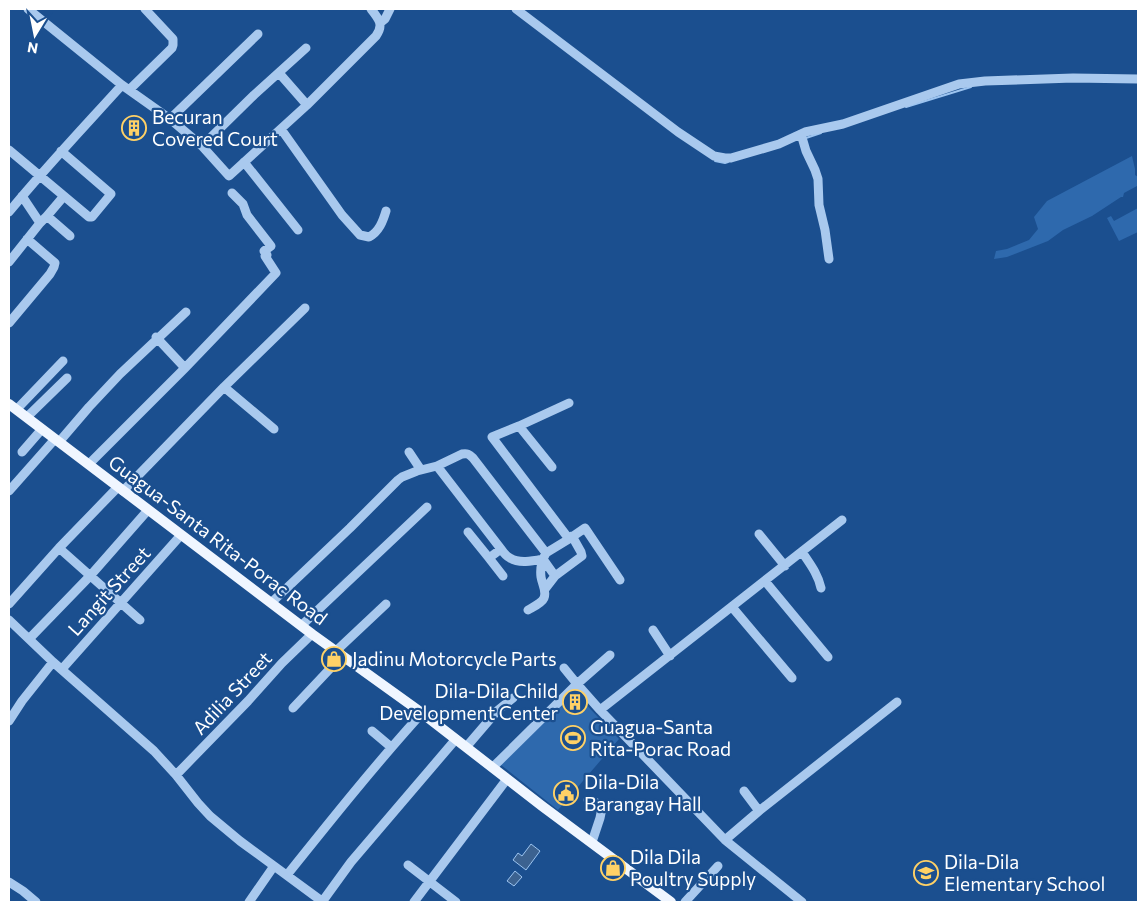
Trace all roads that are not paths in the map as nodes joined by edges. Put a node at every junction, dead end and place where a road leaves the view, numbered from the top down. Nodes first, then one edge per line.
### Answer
1 (28, 9) edge
2 (145, 9) edge
3 (371, 9) edge
4 (390, 9) edge
5 (516, 9) edge
6 (380, 23) junction
7 (258, 34) dead end
8 (306, 48) dead end
9 (279, 73) junction
10 (1138, 79) edge
11 (126, 87) junction
12 (307, 104) junction
13 (170, 119) junction
14 (281, 129) junction
15 (801, 137) junction
16 (202, 146) junction
17 (9, 150) edge
18 (61, 151) junction
19 (244, 162) junction
20 (40, 175) junction
21 (232, 193) dead end
22 (22, 196) junction
23 (64, 196) junction
24 (386, 211) dead end
25 (9, 212) edge
26 (47, 216) junction
27 (40, 223) junction
28 (298, 230) dead end
29 (70, 236) dead end
30 (27, 239) junction
31 (829, 259) dead end
32 (9, 262) edge
33 (305, 308) dead end
34 (186, 312) dead end
35 (9, 323) edge
36 (156, 338) junction
37 (63, 361) dead end
38 (185, 368) junction
39 (67, 378) dead end
40 (224, 388) junction
41 (569, 403) dead end
42 (13, 407) edge
43 (27, 418) junction
44 (519, 426) junction
45 (42, 429) junction
46 (274, 429) dead end
47 (57, 440) junction
48 (22, 452) dead end
49 (410, 452) dead end
50 (89, 464) junction
51 (437, 466) junction
52 (552, 467) dead end
53 (421, 470) junction
54 (121, 489) junction
55 (9, 491) edge
56 (427, 508) dead end
57 (148, 510) junction
58 (842, 520) dead end
59 (468, 532) dead end
60 (759, 534) dead end
61 (181, 535) junction
62 (571, 538) junction
63 (59, 548) junction
64 (501, 549) junction
65 (802, 552) junction
66 (544, 556) junction
67 (489, 558) junction
68 (521, 561) junction
69 (784, 566) junction
70 (541, 573) junction
71 (90, 576) junction
72 (503, 576) dead end
73 (555, 576) junction
74 (620, 580) dead end
75 (765, 581) junction
76 (821, 588) dead end
77 (545, 589) junction
78 (121, 602) junction
79 (272, 602) junction
80 (9, 604) edge
81 (386, 604) dead end
82 (732, 607) junction
83 (528, 610) dead end
84 (9, 620) edge
85 (140, 620) dead end
86 (302, 625) junction
87 (653, 630) dead end
88 (312, 634) junction
89 (29, 639) junction
90 (339, 653) junction
91 (610, 655) dead end
92 (670, 656) junction
93 (828, 657) dead end
94 (53, 662) junction
95 (564, 668) dead end
96 (62, 669) junction
97 (792, 678) dead end
98 (577, 684) junction
99 (513, 698) dead end
100 (897, 702) dead end
101 (294, 708) dead end
102 (600, 710) junction
103 (422, 713) junction
104 (9, 721) edge
105 (372, 732) dead end
106 (456, 738) junction
107 (466, 746) junction
108 (391, 747) junction
109 (493, 767) junction
110 (176, 775) junction
111 (507, 779) junction
112 (744, 791) dead end
113 (588, 800) dead end
114 (759, 811) junction
115 (725, 840) junction
116 (592, 842) junction
117 (408, 865) dead end
118 (274, 866) junction
119 (718, 866) dead end
120 (287, 875) junction
121 (430, 881) junction
122 (9, 882) edge
123 (36, 902) edge
124 (248, 902) edge
125 (322, 902) edge
126 (414, 902) edge
127 (456, 902) edge
128 (671, 902) edge
129 (686, 902) edge
130 (802, 902) edge

1 - 11 street
2 - 11 street
3 - 6 street
4 - 6 street
5 - 15 street
6 - 12 street
7 - 13 street
8 - 9 street
9 - 12 street
9 - 16 street
10 - 15 street
11 - 13 street
11 - 18 street
12 - 14 street
13 - 16 street
14 - 19 street
14 - 24 street
15 - 31 street
16 - 19 street
17 - 20 street
18 - 20 street
18 - 23 street
19 - 28 street
20 - 22 street
20 - 23 street
21 - 38 street
22 - 25 street
22 - 27 street
23 - 26 street
26 - 27 street
26 - 29 street
27 - 30 street
30 - 32 street
30 - 35 street
33 - 40 street
34 - 36 street
36 - 38 street
36 - 47 street
37 - 42 street
38 - 50 street
39 - 43 street
40 - 46 street
40 - 54 street
41 - 44 street
42 - 43 main road, Guagua-Santa Rita-Porac Road
43 - 45 main road, Guagua-Santa Rita-Porac Road
44 - 52 street
44 - 62 street
45 - 47 main road, Guagua-Santa Rita-Porac Road
45 - 48 street
47 - 50 main road, Guagua-Santa Rita-Porac Road
47 - 55 street
49 - 53 street
50 - 54 main road, Guagua-Santa Rita-Porac Road
51 - 53 street
51 - 64 street
51 - 66 street
53 - 79 street
54 - 57 main road, Guagua-Santa Rita-Porac Road
54 - 63 street
56 - 86 street
57 - 61 main road, Guagua-Santa Rita-Porac Road
57 - 71 street
58 - 65 street
59 - 67 street
60 - 69 street
61 - 78 street, Langit Street
61 - 79 main road, Guagua-Santa Rita-Porac Road
62 - 66 street
62 - 73 street
62 - 74 street
63 - 71 street
63 - 80 street
64 - 67 street
64 - 68 street
65 - 69 street
65 - 76 street
66 - 68 street
66 - 70 street
66 - 73 street
67 - 72 street
68 - 70 street
69 - 75 street
70 - 77 street
71 - 78 street
71 - 89 street
73 - 77 street
75 - 82 street
75 - 93 street
77 - 83 street
78 - 85 street
78 - 96 street, Langit Street
79 - 86 main road, Guagua-Santa Rita-Porac Road
81 - 90 street
82 - 92 street
82 - 97 street
84 - 89 street
86 - 88 main road, Guagua-Santa Rita-Porac Road
87 - 92 street
88 - 90 main road, Guagua-Santa Rita-Porac Road
88 - 110 street, Adilia Street
89 - 94 street
90 - 101 street
90 - 103 main road, Guagua-Santa Rita-Porac Road
91 - 98 street
92 - 102 street
94 - 96 street
94 - 104 street
95 - 98 street
96 - 110 street
98 - 102 street
98 - 109 street
99 - 107 street
100 - 114 street
102 - 115 street
103 - 106 main road, Guagua-Santa Rita-Porac Road
103 - 108 street
105 - 108 street
106 - 107 main road, Guagua-Santa Rita-Porac Road
106 - 125 street
107 - 109 main road, Guagua-Santa Rita-Porac Road
108 - 120 street
109 - 111 main road, Guagua-Santa Rita-Porac Road
110 - 118 street
111 - 116 main road, Guagua-Santa Rita-Porac Road
111 - 121 street
112 - 114 street
113 - 116 street
114 - 115 street
115 - 130 street
116 - 128 main road, Guagua-Santa Rita-Porac Road
117 - 121 street
118 - 120 street
118 - 124 street
119 - 129 street
120 - 125 street
121 - 126 street
121 - 127 street
122 - 123 street

